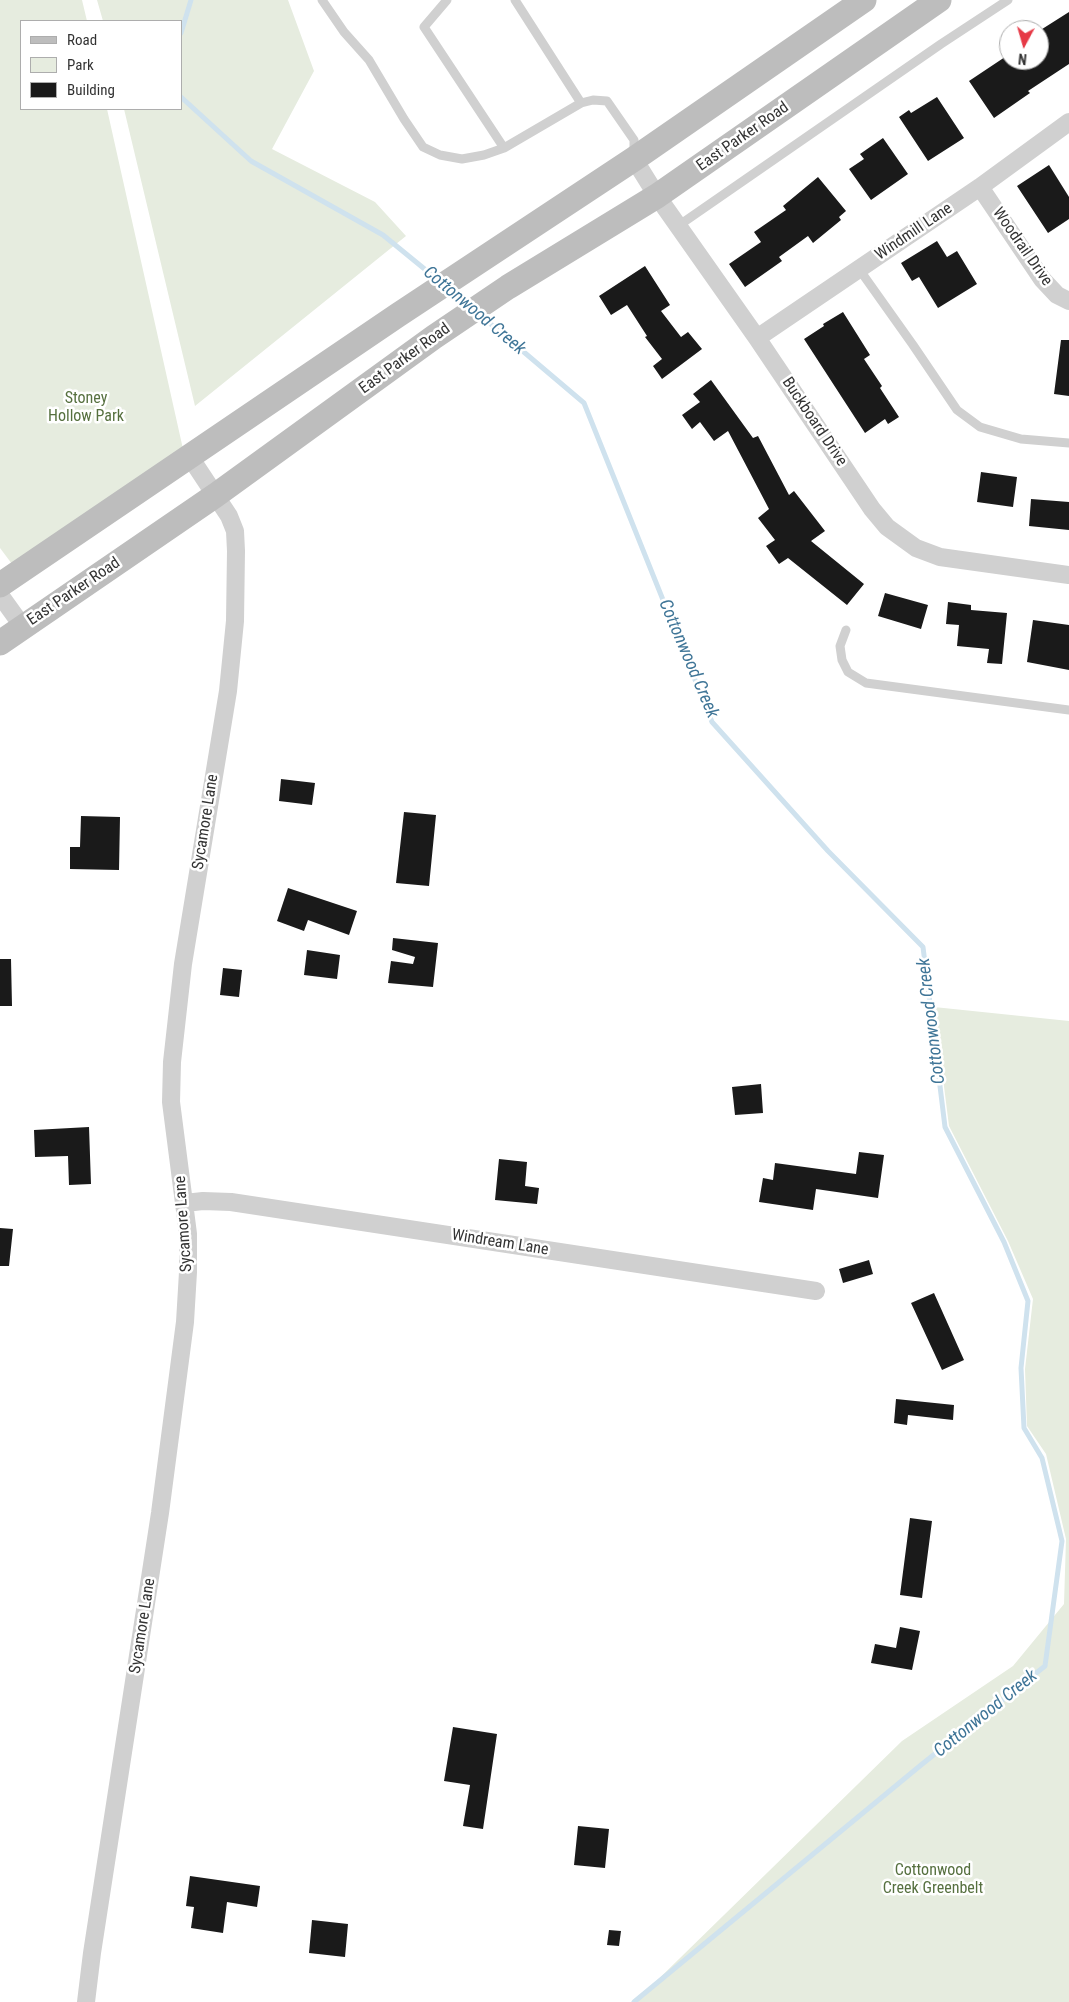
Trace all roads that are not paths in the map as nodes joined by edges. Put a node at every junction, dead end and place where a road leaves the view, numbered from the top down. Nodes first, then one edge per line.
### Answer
1 (322, 0) edge
2 (447, 0) edge
3 (514, 0) edge
4 (862, 0) edge
5 (939, 0) edge
6 (1008, 0) edge
7 (581, 103) junction
8 (1069, 122) edge
9 (504, 148) junction
10 (634, 159) junction
11 (980, 187) junction
12 (657, 196) junction
13 (678, 226) junction
14 (859, 269) junction
15 (1069, 301) edge
16 (757, 338) junction
17 (1069, 443) edge
18 (190, 457) junction
19 (216, 495) junction
20 (1069, 575) edge
21 (0, 585) edge
22 (0, 595) edge
23 (22, 627) junction
24 (846, 630) dead end
25 (0, 643) edge
26 (1069, 710) edge
27 (185, 1203) junction
28 (816, 1291) dead end
29 (86, 2002) edge

1 - 9 lane
2 - 9 lane
3 - 7 lane
4 - 10 main road
5 - 12 main road, East Parker Road
6 - 13 lane
7 - 9 lane
7 - 10 lane
8 - 11 street, Windmill Lane
10 - 12 street, Buckboard Drive
10 - 18 main road
11 - 14 street, Windmill Lane
11 - 15 street, Woodrail Drive
12 - 13 street, Buckboard Drive
12 - 19 main road, East Parker Road
13 - 16 street, Buckboard Drive
14 - 16 street, Windmill Lane
14 - 17 lane
16 - 20 street, Buckboard Drive
18 - 19 street, Sycamore Lane
18 - 21 main road
19 - 23 main road, East Parker Road
19 - 27 street, Sycamore Lane
22 - 23 street
23 - 25 main road, East Parker Road
24 - 26 lane
27 - 28 street, Windream Lane
27 - 29 street, Sycamore Lane

